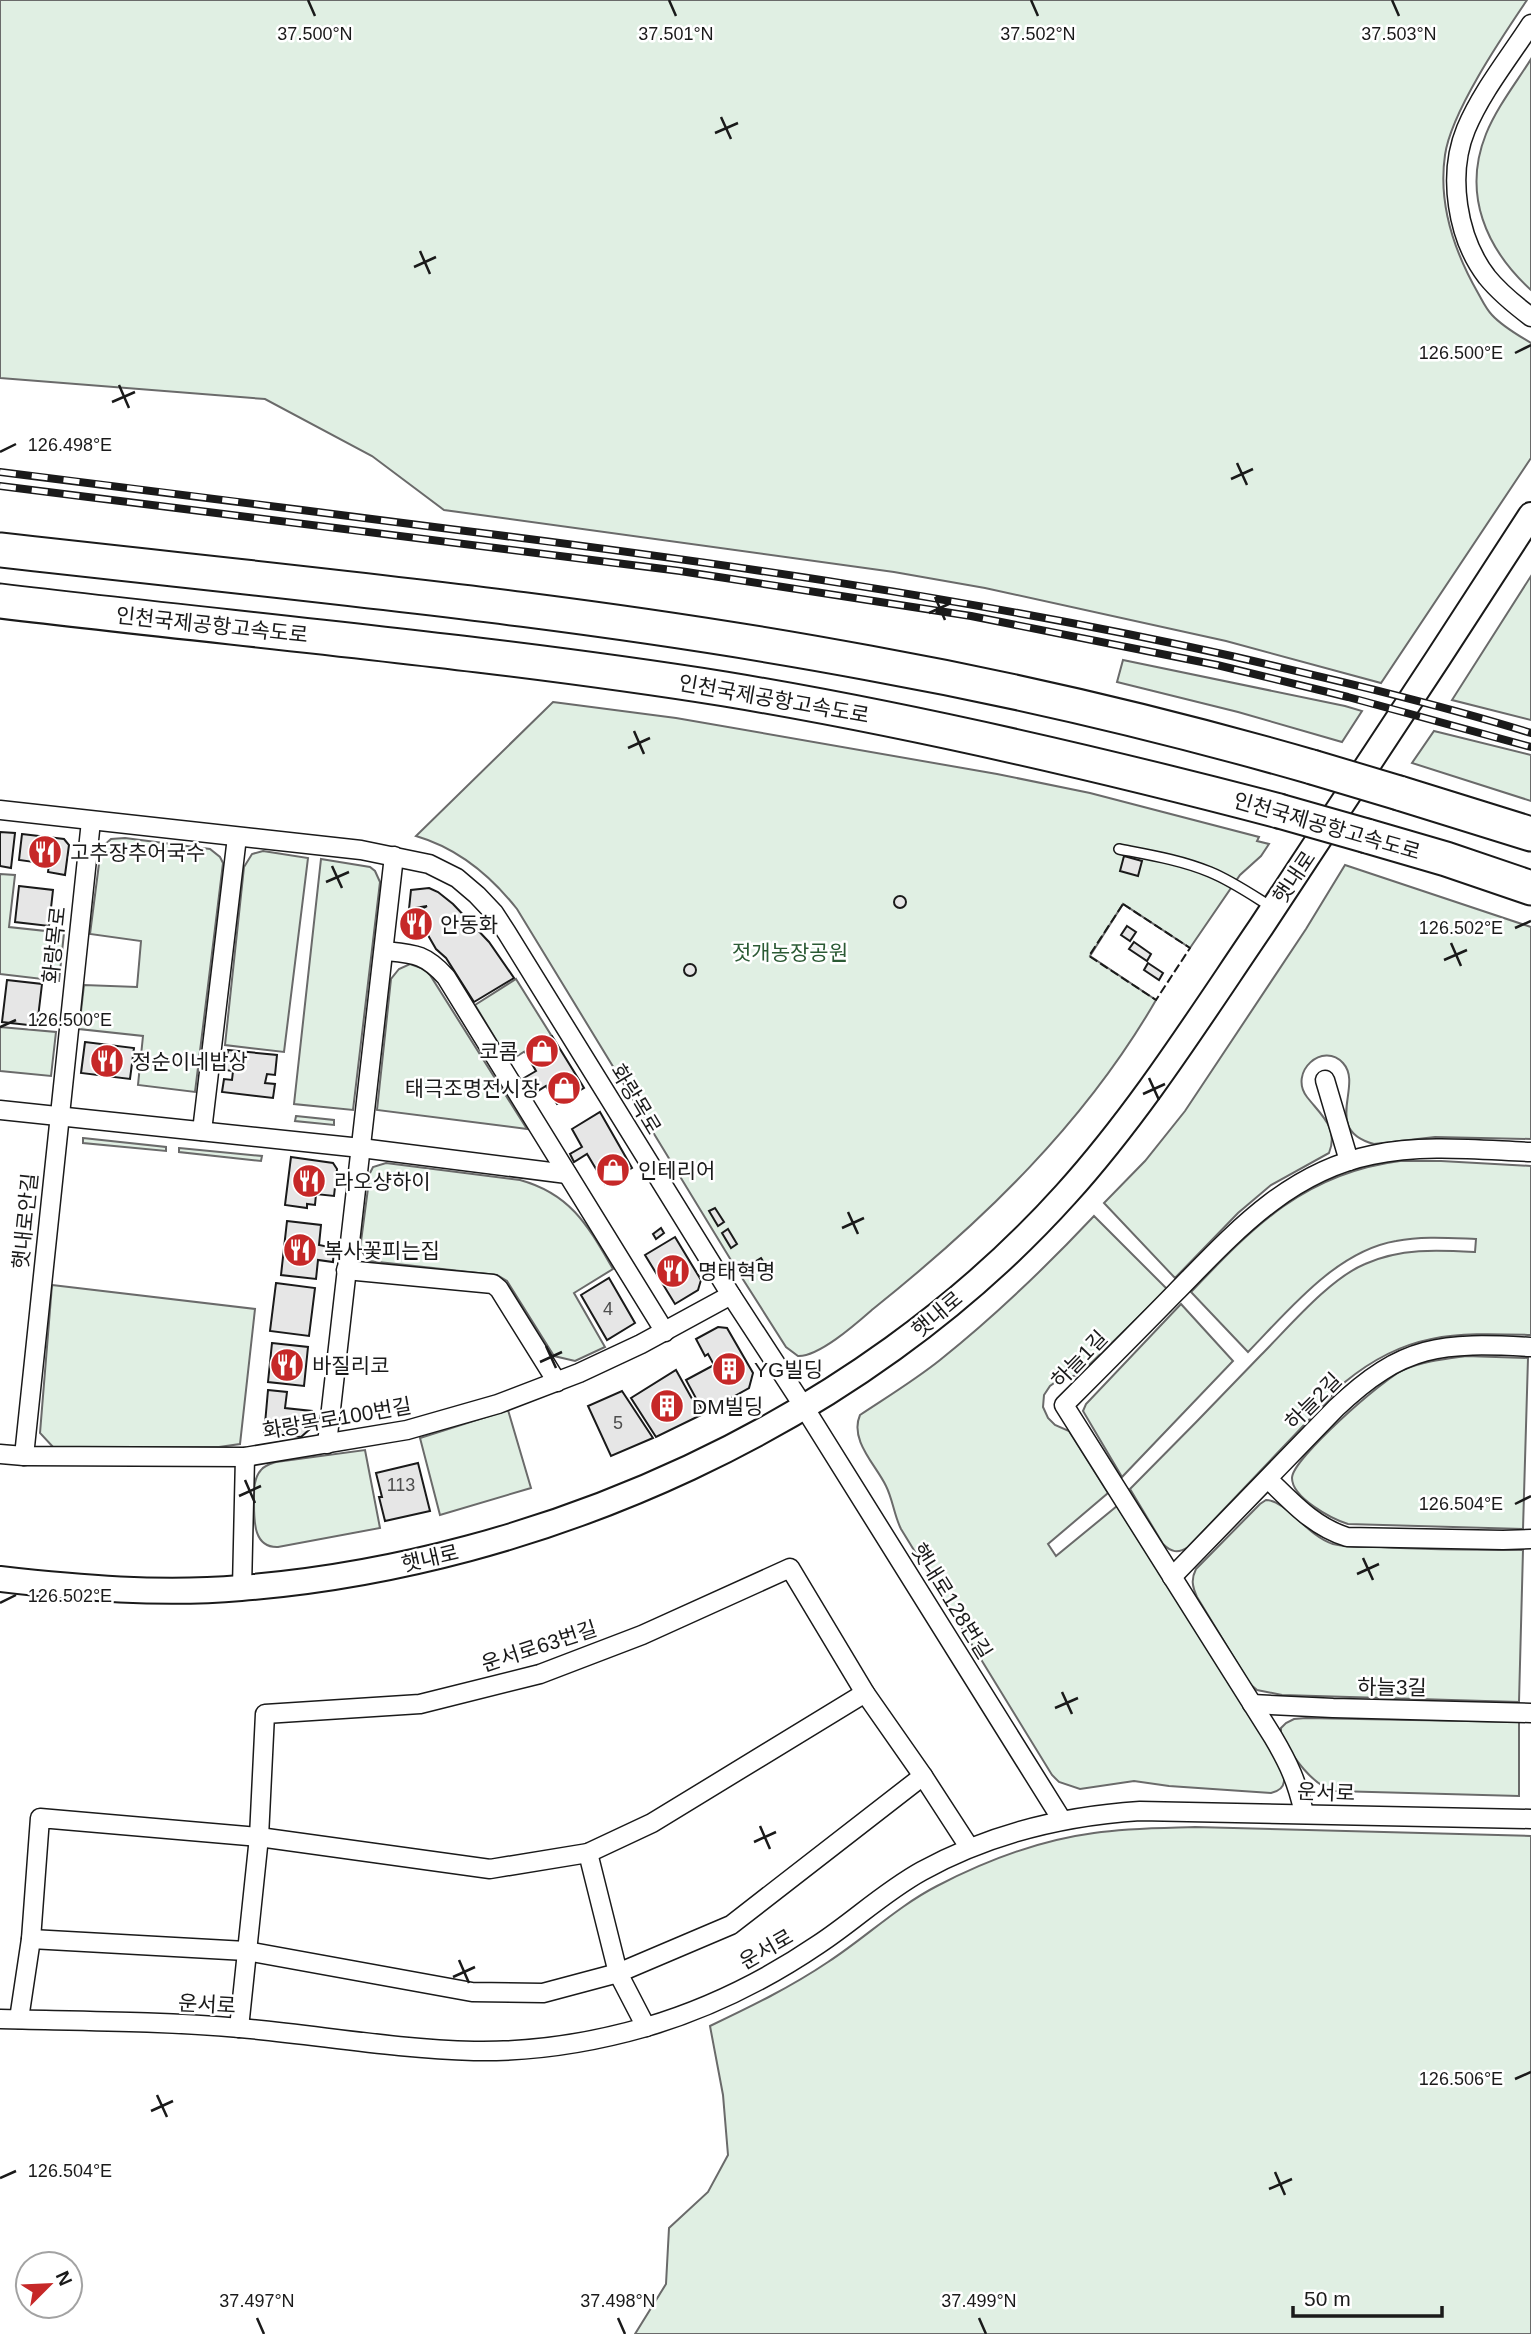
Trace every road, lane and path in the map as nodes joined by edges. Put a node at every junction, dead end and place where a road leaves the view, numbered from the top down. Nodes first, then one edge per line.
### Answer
1 (1531, 24) edge
2 (1531, 317) edge
3 (1531, 515) edge
4 (0, 550) edge
5 (0, 601) edge
6 (0, 810) edge
7 (91, 821) junction
8 (1531, 834) edge
9 (237, 837) junction
10 (1119, 849) dead end
11 (394, 856) junction
12 (1531, 888) edge
13 (1273, 908) junction
14 (385, 951) junction
15 (1325, 1080) dead end
16 (0, 1110) edge
17 (58, 1116) junction
18 (202, 1131) junction
19 (361, 1148) junction
20 (1531, 1152) edge
21 (1349, 1161) junction
22 (567, 1174) junction
23 (346, 1270) junction
24 (731, 1295) junction
25 (665, 1332) junction
26 (1531, 1347) edge
27 (557, 1382) junction
28 (804, 1407) junction
29 (327, 1444) junction
30 (0, 1454) edge
31 (24, 1456) junction
32 (245, 1457) junction
33 (1268, 1479) junction
34 (1531, 1539) edge
35 (1172, 1577) junction
36 (0, 1579) edge
37 (242, 1588) junction
38 (865, 1693) junction
39 (1252, 1704) junction
40 (1531, 1713) edge
41 (923, 1776) junction
42 (1304, 1814) junction
43 (1531, 1819) edge
44 (1062, 1820) junction
45 (259, 1837) junction
46 (969, 1847) junction
47 (588, 1853) junction
48 (31, 1939) junction
49 (246, 1951) junction
50 (618, 1973) junction
51 (0, 2019) edge
52 (19, 2019) junction
53 (646, 2027) junction
54 (239, 2028) junction

1 - 2 street
3 - 13 main road, 햇내로
4 - 8 highway, bridge
5 - 12 highway, 인천국제공항고속도로, bridge
6 - 7 street, 화랑목로
7 - 9 street, 화랑목로
7 - 17 street, 화랑목로
9 - 11 street, 화랑목로
9 - 18 street
10 - 13 lane
11 - 14 street
11 - 24 street, 화랑목로
13 - 28 main road, 햇내로
14 - 19 street
14 - 22 street
15 - 21 street
16 - 17 street
17 - 18 street
17 - 31 street, 햇내로안길
18 - 19 street
19 - 22 street
19 - 23 street
20 - 21 street, 하늘1길
21 - 35 street, 하늘1길
22 - 25 street
23 - 27 street
23 - 29 street
24 - 25 street, 화랑목로100번길
24 - 28 street, 화랑목로
25 - 27 street, 화랑목로100번길
26 - 33 street, 하늘2길
27 - 29 street, 화랑목로100번길
28 - 37 main road, 햇내로
28 - 44 street, 햇내로128번길
29 - 32 street, 화랑목로100번길
30 - 31 street, 화랑목로100번길
31 - 32 street, 화랑목로100번길
32 - 37 street
33 - 34 street
33 - 35 street, 하늘2길
35 - 39 street, 하늘1길
36 - 37 main road, 햇내로
38 - 41 street, 운서로63번길
38 - 45 street, 운서로63번길
38 - 47 street
39 - 40 street, 하늘3길
39 - 42 street, 하늘1길
41 - 46 street, 운서로63번길
41 - 50 street
42 - 43 street, 운서로
42 - 44 street, 운서로
44 - 46 street, 운서로
45 - 47 street
45 - 48 street
45 - 49 street, 운서로63번길
46 - 53 street, 운서로
47 - 50 street
48 - 49 street
48 - 52 street
49 - 50 street
49 - 54 street, 운서로63번길
50 - 53 street
51 - 52 street, 운서로
52 - 54 street, 운서로
53 - 54 street, 운서로

